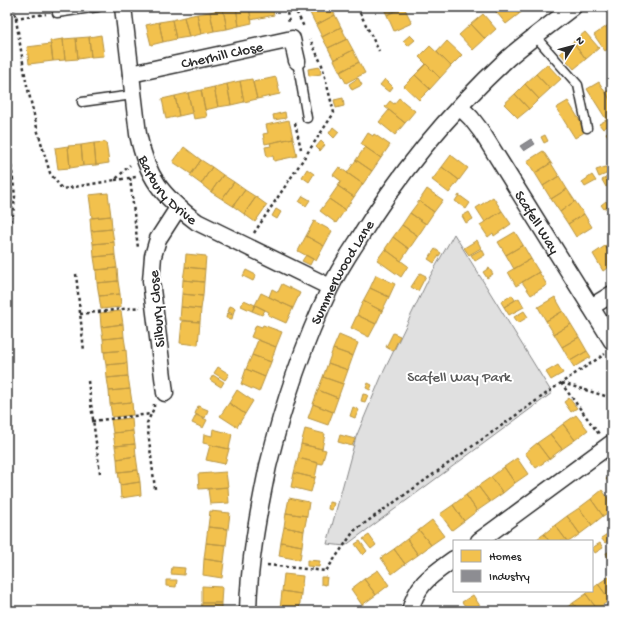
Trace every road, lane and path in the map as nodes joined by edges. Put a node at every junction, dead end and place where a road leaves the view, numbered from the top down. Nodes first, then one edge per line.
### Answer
1 (14, 7) edge
2 (98, 7) edge
3 (123, 7) edge
4 (357, 7) edge
5 (573, 7) edge
6 (58, 13) joint
7 (15, 18) junction
8 (535, 36) junction
9 (379, 51) dead end
10 (297, 61) joint
11 (131, 74) junction
12 (7, 88) edge
13 (133, 96) junction
14 (82, 102) dead end
15 (460, 107) junction
16 (307, 118) joint
17 (587, 128) dead end
18 (301, 149) dead end
19 (142, 154) junction
20 (150, 174) junction
21 (130, 178) junction
22 (115, 180) junction
23 (178, 208) junction
24 (7, 226) edge
25 (153, 256) junction
26 (76, 274) dead end
27 (330, 287) junction
28 (612, 294) edge
29 (154, 305) junction
30 (591, 307) junction
31 (80, 314) junction
32 (609, 347) edge
33 (84, 351) dead end
34 (88, 381) dead end
35 (561, 383) junction
36 (166, 394) joint
37 (612, 398) edge
38 (151, 414) junction
39 (92, 421) junction
40 (610, 444) edge
41 (100, 473) dead end
42 (155, 489) dead end
43 (480, 540) edge
44 (453, 560) edge
45 (251, 563) junction
46 (248, 611) edge
47 (410, 611) edge

1 - 7 path
2 - 6 lane
3 - 11 street, Barbury Drive
4 - 9 path
5 - 8 street, Summerwood Lane
6 - 7 path
7 - 22 path
8 - 15 street, Summerwood Lane
8 - 17 lane
10 - 11 street, Cherhill Close
10 - 16 lane
11 - 13 street, Barbury Drive
12 - 24 path
13 - 14 lane
13 - 19 street, Barbury Drive
15 - 27 street, Summerwood Lane
15 - 30 street, Scafell Way
16 - 18 path
19 - 20 street, Barbury Drive
19 - 22 path
20 - 21 path
20 - 23 street, Barbury Drive
21 - 22 path
21 - 25 path
23 - 25 street, Silbury Close
23 - 27 street, Barbury Drive
25 - 29 street, Silbury Close
26 - 31 path
27 - 45 street, Summerwood Lane
28 - 30 street
29 - 31 path
29 - 36 street, Silbury Close
30 - 32 street, Scafell Way
31 - 33 path
32 - 35 path
34 - 39 path
35 - 37 path
35 - 40 path
35 - 45 path
36 - 38 path
38 - 39 path
38 - 42 path
39 - 41 path
40 - 43 street
44 - 47 street
45 - 46 street, Summerwood Lane

